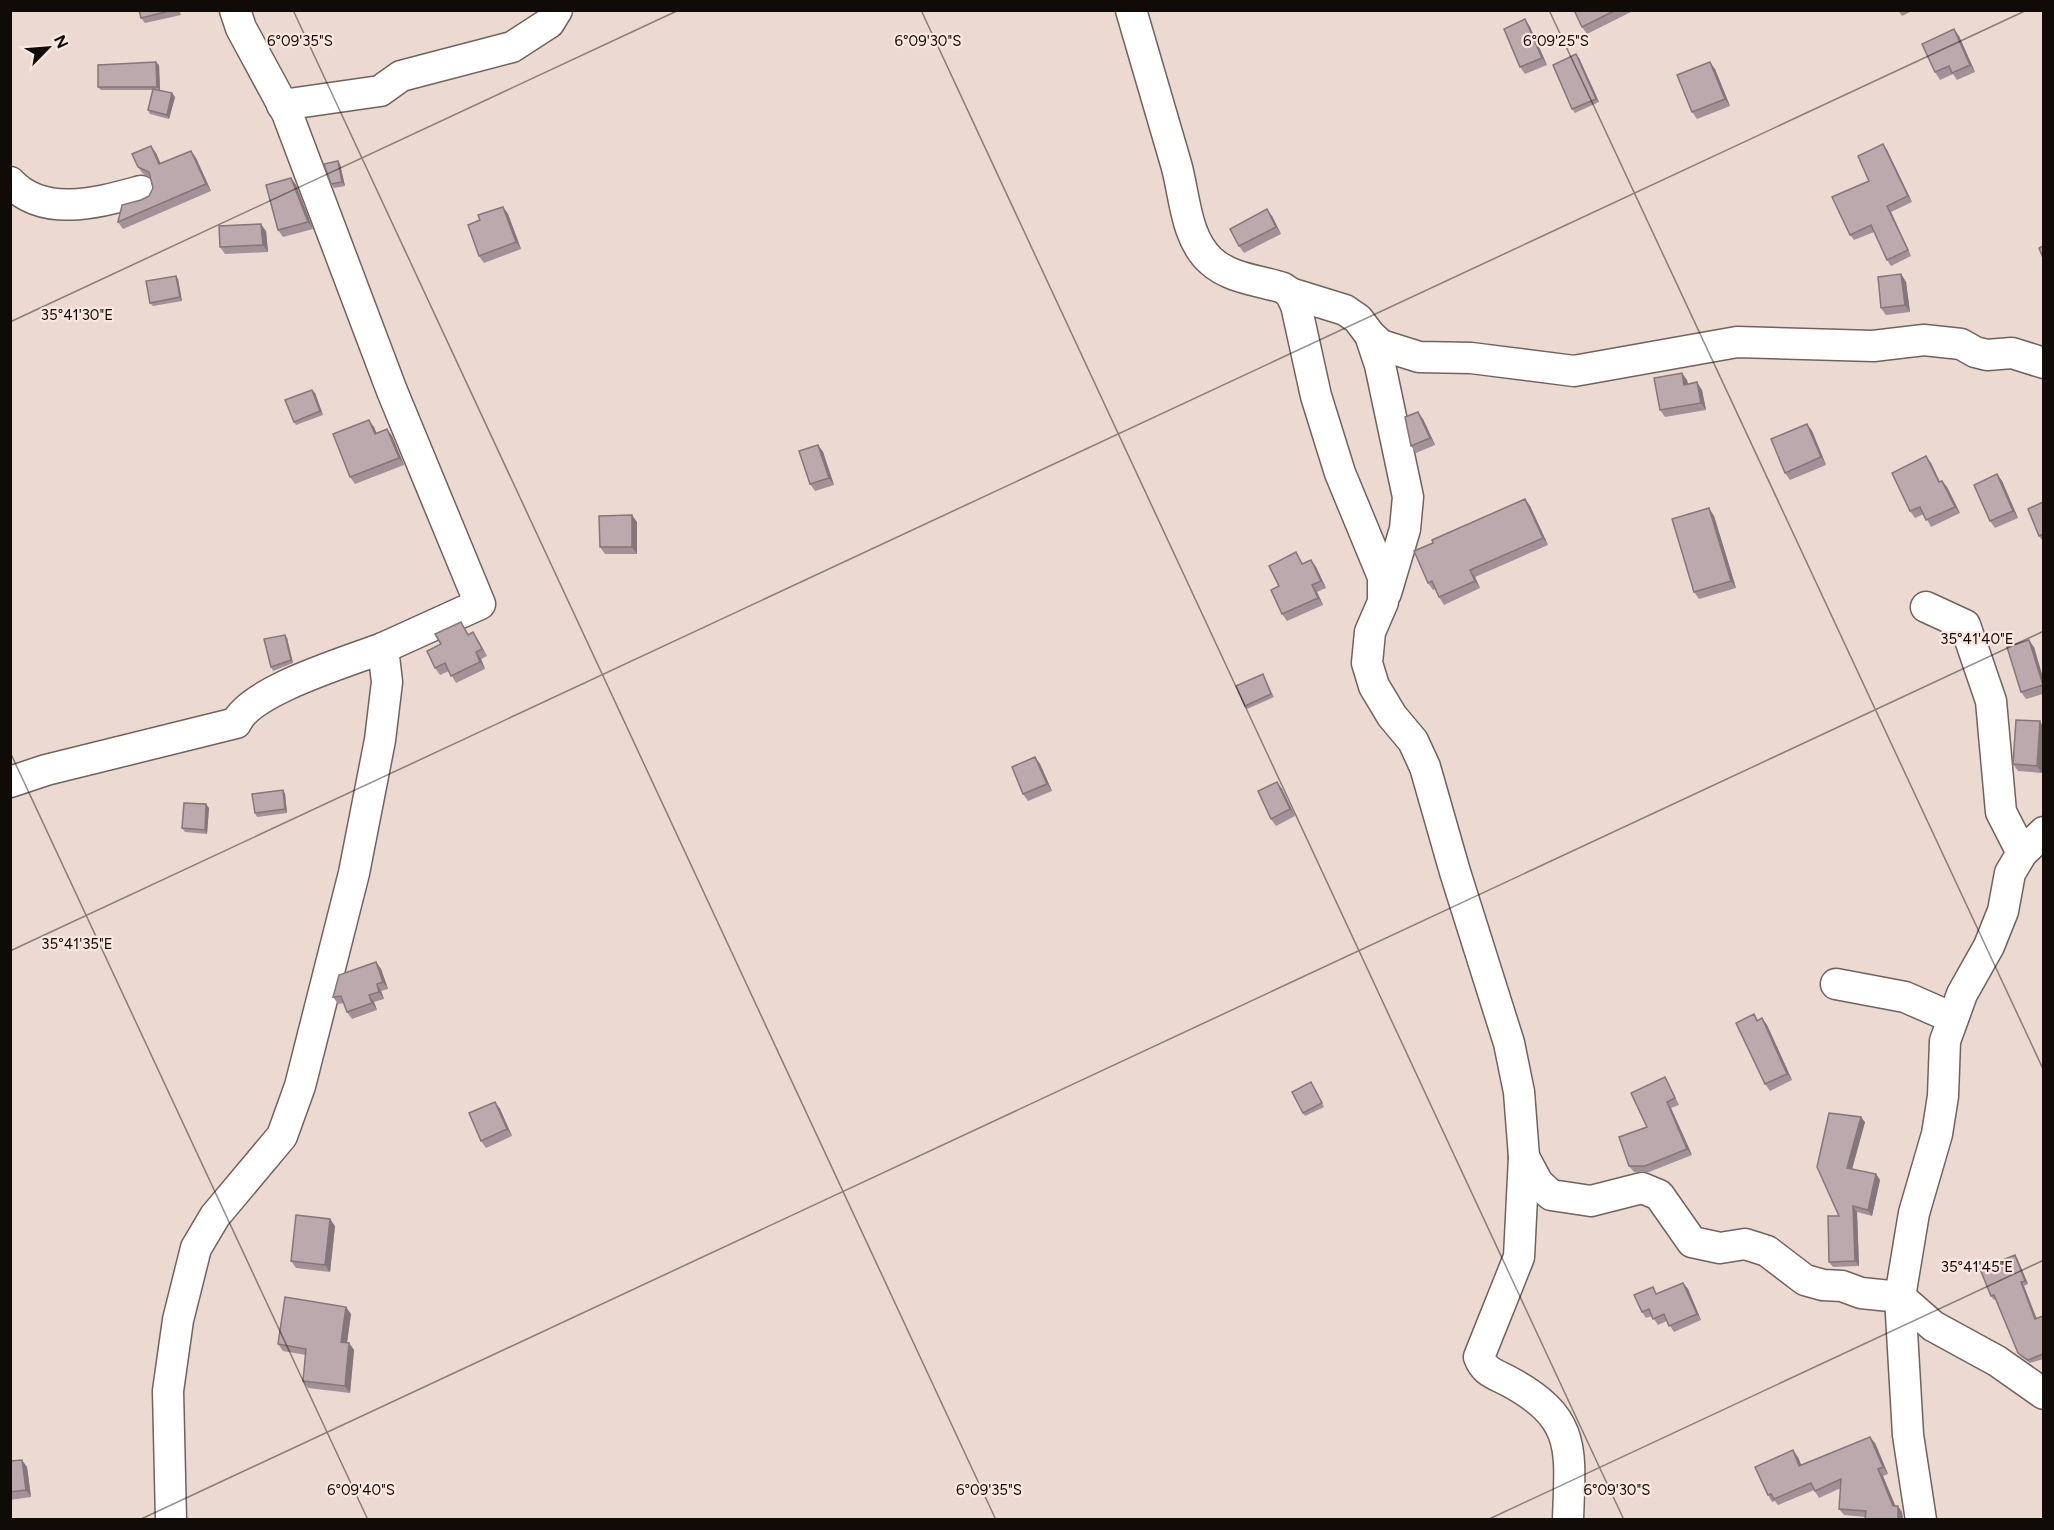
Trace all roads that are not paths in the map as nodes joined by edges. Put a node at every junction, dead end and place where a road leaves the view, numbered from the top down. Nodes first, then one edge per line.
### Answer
1 (235, 10) edge
2 (557, 10) edge
3 (1131, 10) edge
4 (282, 105) junction
5 (10, 182) edge
6 (141, 191) dead end
7 (1290, 293) junction
8 (1370, 335) junction
9 (2043, 363) edge
10 (1383, 602) junction
11 (1926, 607) dead end
12 (383, 648) junction
13 (10, 783) edge
14 (2033, 843) edge
15 (1836, 984) dead end
16 (1953, 1018) junction
17 (1524, 1158) junction
18 (1900, 1297) junction
19 (2043, 1394) edge
20 (171, 1520) edge
21 (1568, 1520) edge
22 (1921, 1520) edge

1 - 4 street
2 - 4 street
3 - 7 street
4 - 12 street
5 - 6 street
7 - 8 street
7 - 10 street
8 - 9 street
8 - 10 street
10 - 17 street
11 - 14 street
12 - 13 street
12 - 20 street
14 - 16 street
15 - 16 street
16 - 18 street
17 - 18 street
17 - 21 street
18 - 19 street
18 - 22 street

